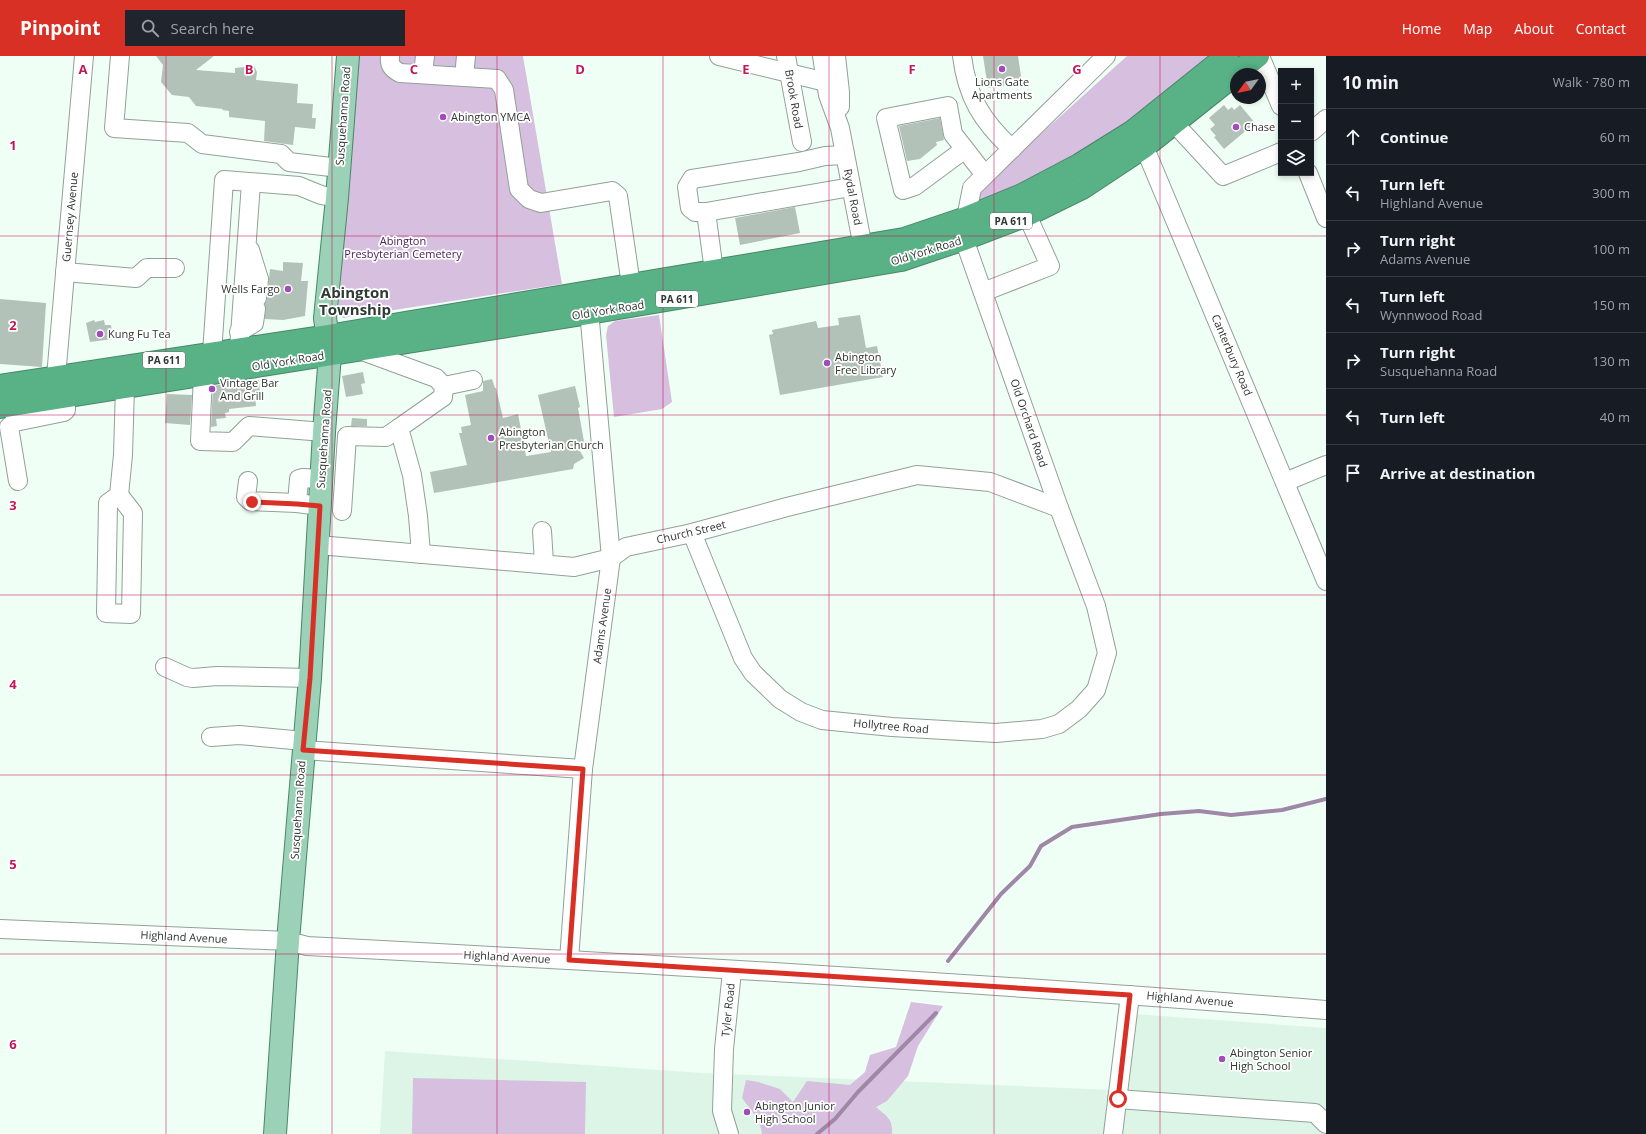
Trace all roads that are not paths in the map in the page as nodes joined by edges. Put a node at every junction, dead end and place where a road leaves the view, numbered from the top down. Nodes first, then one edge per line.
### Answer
1 (84, 56) edge
2 (120, 56) edge
3 (348, 56) edge
4 (390, 56) edge
5 (425, 56) edge
6 (466, 56) edge
7 (719, 56) edge
8 (822, 56) edge
9 (836, 56) edge
10 (962, 56) edge
11 (1106, 56) edge
12 (1227, 56) edge
13 (1259, 56) edge
14 (787, 64) edge
15 (423, 74) junction
16 (464, 77) junction
17 (826, 82) junction
18 (1280, 104) edge
19 (1326, 119) edge
20 (1174, 123) junction
21 (840, 128) junction
22 (1314, 129) edge
23 (1138, 140) junction
24 (802, 142) dead end
25 (965, 149) junction
26 (1012, 149) junction
27 (1278, 153) edge
28 (845, 155) junction
29 (339, 168) junction
30 (985, 175) junction
31 (1309, 176) edge
32 (251, 183) junction
33 (851, 187) junction
34 (337, 198) junction
35 (706, 212) junction
36 (1027, 215) junction
37 (1326, 218) edge
38 (965, 229) junction
39 (247, 237) junction
40 (863, 246) junction
41 (867, 267) junction
42 (175, 268) dead end
43 (714, 271) junction
44 (65, 272) junction
45 (631, 285) junction
46 (983, 292) junction
47 (588, 303) junction
48 (239, 340) junction
49 (329, 345) junction
50 (359, 349) junction
51 (212, 353) junction
52 (203, 374) junction
53 (56, 377) junction
54 (473, 380) dead end
55 (0, 386) edge
56 (444, 386) junction
57 (125, 387) junction
58 (10, 411) edge
59 (398, 428) junction
60 (324, 432) junction
61 (6, 441) edge
62 (1326, 465) edge
63 (321, 479) junction
64 (18, 481) dead end
65 (248, 481) dead end
66 (1285, 482) junction
67 (118, 495) junction
68 (297, 504) junction
69 (320, 506) junction
70 (1059, 508) junction
71 (342, 511) dead end
72 (542, 531) dead end
73 (692, 533) junction
74 (318, 545) junction
75 (421, 554) junction
76 (611, 558) junction
77 (544, 563) junction
78 (107, 566) junction
79 (132, 567) junction
80 (1326, 581) edge
81 (1096, 606) joint
82 (166, 667) dead end
83 (310, 678) junction
84 (211, 737) dead end
85 (303, 745) junction
86 (583, 769) junction
87 (0, 929) edge
88 (288, 942) junction
89 (569, 960) junction
90 (732, 971) junction
91 (1130, 995) junction
92 (1326, 1010) edge
93 (1118, 1099) junction
94 (1326, 1124) edge
95 (274, 1134) edge
96 (729, 1134) edge
97 (1113, 1134) edge

1 - 44 street, Guernsey Avenue
2 - 29 street
3 - 29 main road, Susquehanna Road
4 - 15 street
5 - 15 street
6 - 16 street
7 - 14 street
8 - 17 street, Rydal Road
9 - 21 street, Rydal Road
10 - 26 street
11 - 26 street
12 - 23 highway, Old York Road / PA 611
13 - 18 street
13 - 20 highway, Old York Road / PA 611
14 - 17 street
14 - 24 street, Brook Road
15 - 16 street
16 - 45 street
17 - 21 street, Rydal Road
19 - 22 street
20 - 23 highway, Old York Road / PA 611
20 - 27 street
21 - 28 street, Rydal Road
23 - 36 highway, Old York Road / PA 611
23 - 38 highway, Old York Road / PA 611
23 - 66 street, Canterbury Road
25 - 25 street
25 - 30 street
26 - 30 street
28 - 33 street, Rydal Road
28 - 35 street
29 - 34 main road, Susquehanna Road
30 - 38 street
31 - 37 street
32 - 34 street
32 - 39 street
32 - 51 street
33 - 35 street
33 - 40 street, Rydal Road
34 - 49 main road, Susquehanna Road
35 - 43 street
36 - 38 highway, Old York Road / PA 611
36 - 46 street
38 - 40 highway, Old York Road / PA 611
38 - 41 highway, Old York Road / PA 611
38 - 46 street, Old Orchard Road
39 - 48 street
39 - 48 street
40 - 41 street, Rydal Road
40 - 43 highway, Old York Road / PA 611
41 - 47 highway, Old York Road / PA 611
42 - 44 street
43 - 45 highway, Old York Road / PA 611
44 - 53 street, Guernsey Avenue
45 - 47 highway, Old York Road / PA 611
46 - 70 street, Old Orchard Road
47 - 49 highway, Old York Road / PA 611
47 - 50 highway, Old York Road / PA 611
47 - 76 street, Adams Avenue
48 - 49 highway, Old York Road / PA 611
48 - 51 highway, Old York Road / PA 611
49 - 50 highway, Old York Road / PA 611
49 - 52 highway, Old York Road / PA 611
49 - 60 main road, Susquehanna Road
50 - 56 street
51 - 53 highway, Old York Road / PA 611
52 - 57 highway, Old York Road / PA 611
52 - 60 street
53 - 55 highway, Old York Road / PA 611
54 - 56 street
56 - 59 street
57 - 58 highway, Old York Road / PA 611
57 - 67 street
58 - 61 street
59 - 71 street
59 - 75 street
60 - 63 main road, Susquehanna Road
61 - 64 street
62 - 66 street
63 - 68 street
63 - 69 main road, Susquehanna Road
65 - 68 street
66 - 80 street, Canterbury Road
67 - 78 street
67 - 79 street
68 - 69 street
69 - 74 main road, Susquehanna Road
70 - 73 street, Church Street
70 - 81 street, Old Orchard Road
72 - 77 street
73 - 76 street, Church Street
73 - 81 street, Hollytree Road
74 - 75 street, Church Street
74 - 83 main road, Susquehanna Road
75 - 77 street, Church Street
76 - 77 street, Church Street
76 - 86 street, Adams Avenue
78 - 79 street
78 - 79 street
82 - 83 street
83 - 85 main road, Susquehanna Road
84 - 85 street
85 - 86 street
85 - 88 main road, Susquehanna Road
86 - 89 street, Adams Avenue
87 - 88 street, Highland Avenue
88 - 89 street, Highland Avenue
88 - 95 main road, Susquehanna Road
89 - 90 street, Highland Avenue
90 - 91 street, Highland Avenue
90 - 96 street, Tyler Road
91 - 92 street, Highland Avenue
91 - 93 street
93 - 94 street
93 - 97 street

